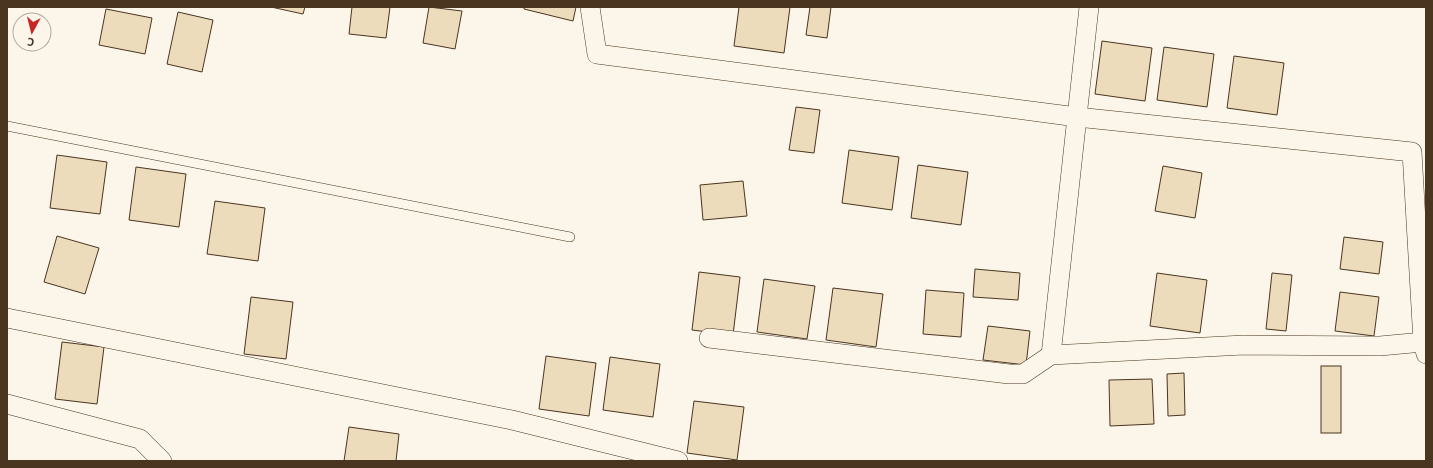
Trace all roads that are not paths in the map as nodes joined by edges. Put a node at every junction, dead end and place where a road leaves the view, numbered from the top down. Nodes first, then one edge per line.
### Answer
1 (590, 7) edge
2 (1089, 7) edge
3 (1077, 117) junction
4 (7, 126) edge
5 (570, 237) dead end
6 (7, 318) edge
7 (709, 338) dead end
8 (1425, 348) edge
9 (1051, 355) junction
10 (7, 404) edge
11 (162, 461) edge
12 (678, 461) edge

1 - 3 street
2 - 3 street
3 - 8 street
3 - 9 street
4 - 5 lane
6 - 12 street
7 - 9 street
8 - 9 street
10 - 11 street

